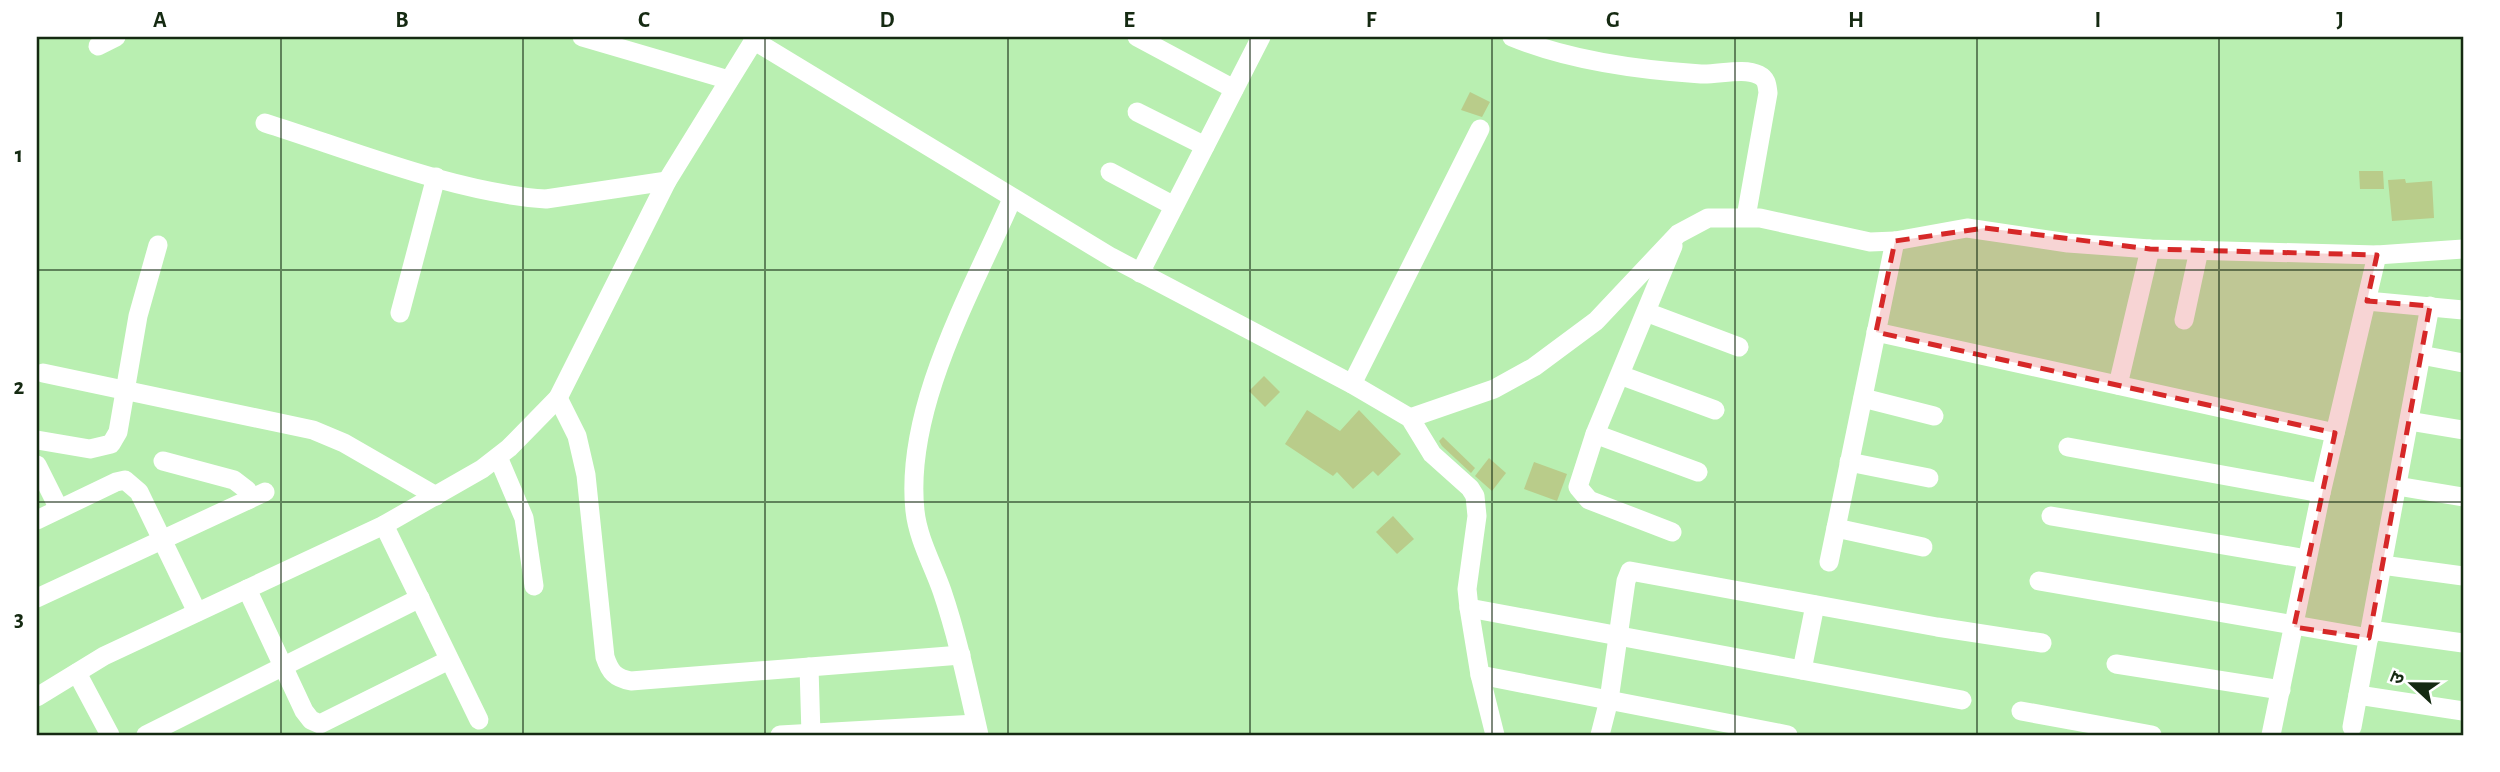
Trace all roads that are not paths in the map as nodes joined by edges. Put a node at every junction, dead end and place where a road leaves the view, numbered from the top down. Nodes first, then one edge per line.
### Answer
1 (117, 37) edge
2 (582, 37) edge
3 (1138, 37) edge
4 (1261, 37) edge
5 (1512, 37) edge
6 (755, 39) edge
7 (98, 46) dead end
8 (729, 80) junction
9 (1234, 89) junction
10 (1137, 112) dead end
11 (265, 123) dead end
12 (1480, 129) dead end
13 (1205, 146) junction
14 (1110, 172) dead end
15 (436, 177) junction
16 (667, 181) junction
17 (1012, 199) junction
18 (1174, 206) junction
19 (1746, 217) junction
20 (1678, 234) junction
21 (1895, 242) junction
22 (158, 245) dead end
23 (2150, 249) junction
24 (2199, 250) junction
25 (2463, 250) edge
26 (2377, 255) junction
27 (1140, 273) junction
28 (2367, 301) junction
29 (2430, 306) junction
30 (2463, 310) edge
31 (1646, 312) junction
32 (400, 313) dead end
33 (2184, 320) dead end
34 (1876, 332) junction
35 (1739, 347) dead end
36 (2421, 355) junction
37 (2463, 363) edge
38 (43, 373) dead end
39 (1620, 375) junction
40 (1352, 384) junction
41 (2118, 385) junction
42 (125, 389) junction
43 (558, 398) junction
44 (1863, 398) junction
45 (1715, 410) dead end
46 (1934, 416) dead end
47 (1410, 418) junction
48 (2409, 421) junction
49 (2463, 430) edge
50 (2335, 433) junction
51 (1595, 434) junction
52 (41, 443) edge
53 (2068, 447) dead end
54 (498, 457) junction
55 (163, 461) dead end
56 (1849, 462) junction
57 (37, 465) edge
58 (1698, 472) dead end
59 (1929, 478) dead end
60 (2397, 486) junction
61 (2321, 493) junction
62 (436, 496) junction
63 (2463, 497) edge
64 (60, 509) junction
65 (2051, 516) dead end
66 (37, 520) edge
67 (384, 525) junction
68 (1836, 528) junction
69 (1672, 532) dead end
70 (161, 538) junction
71 (1923, 547) dead end
72 (2308, 559) junction
73 (1829, 562) dead end
74 (2382, 565) junction
75 (2463, 576) edge
76 (2039, 581) dead end
77 (534, 586) dead end
78 (247, 589) junction
79 (37, 598) edge
80 (420, 598) junction
81 (1815, 605) junction
82 (1469, 608) junction
83 (197, 612) junction
84 (2294, 626) junction
85 (2369, 634) junction
86 (1620, 636) junction
87 (2042, 643) dead end
88 (2463, 643) edge
89 (961, 656) junction
90 (449, 660) junction
91 (2116, 664) dead end
92 (284, 666) junction
93 (809, 667) junction
94 (1802, 670) junction
95 (77, 673) junction
96 (1480, 675) junction
97 (2281, 691) junction
98 (2358, 695) junction
99 (37, 697) edge
100 (1962, 700) dead end
101 (1609, 701) junction
102 (2021, 711) dead end
103 (2463, 711) edge
104 (478, 720) dead end
105 (2352, 727) dead end
106 (2070, 728) edge
107 (977, 730) edge
108 (811, 734) edge
109 (2140, 734) edge
110 (110, 735) edge
111 (146, 735) edge
112 (780, 735) edge
113 (1495, 735) edge
114 (1600, 735) edge
115 (1788, 735) edge
116 (2271, 735) edge

1 - 7 street
2 - 8 street
3 - 9 street
4 - 9 street
5 - 19 street
6 - 8 street
6 - 17 street
8 - 16 street
9 - 13 street
10 - 13 street
11 - 15 street
12 - 40 street
13 - 18 street
14 - 18 street
15 - 16 street
15 - 32 street
16 - 43 street
17 - 27 street
17 - 89 street
18 - 27 street
19 - 20 street
19 - 21 street
20 - 31 street
20 - 47 street
21 - 23 street
21 - 34 street
22 - 42 street
23 - 24 street
23 - 41 street
24 - 26 street
24 - 33 street
25 - 26 street
26 - 28 street
27 - 40 street
28 - 29 street
28 - 50 street
29 - 30 street
29 - 36 street
31 - 35 street
31 - 39 street
34 - 41 street
34 - 44 street
36 - 37 street
36 - 48 street
38 - 42 street
39 - 45 street
39 - 51 street
40 - 47 street
41 - 50 street
42 - 52 street
42 - 62 street
43 - 54 street
43 - 93 street
44 - 46 street
44 - 56 street
47 - 82 street
48 - 49 street
48 - 60 street
50 - 61 street
51 - 58 street
51 - 69 street
53 - 61 street
54 - 62 street
54 - 77 street
55 - 70 street
56 - 59 street
56 - 68 street
57 - 64 street
60 - 63 street
60 - 74 street
61 - 72 street
62 - 67 street
64 - 66 street
64 - 70 street
65 - 72 street
67 - 78 street
67 - 80 street
68 - 71 street
68 - 73 street
70 - 79 street
70 - 83 street
72 - 84 street
74 - 75 street
74 - 85 street
76 - 84 street
78 - 83 street
78 - 92 street
80 - 90 street
80 - 92 street
81 - 86 street
81 - 87 street
81 - 94 street
82 - 86 street
82 - 96 street
83 - 95 street
84 - 85 street
84 - 97 street
85 - 88 street
85 - 98 street
86 - 94 street
86 - 101 street
89 - 93 street
89 - 107 street
90 - 92 street
90 - 104 street
91 - 97 street
92 - 111 street
93 - 108 street
94 - 100 street
95 - 99 street
95 - 110 street
96 - 101 street
96 - 113 street
97 - 116 street
98 - 103 street
98 - 105 street
101 - 114 street
101 - 115 street
102 - 106 street
106 - 109 street
107 - 108 street
108 - 112 street

